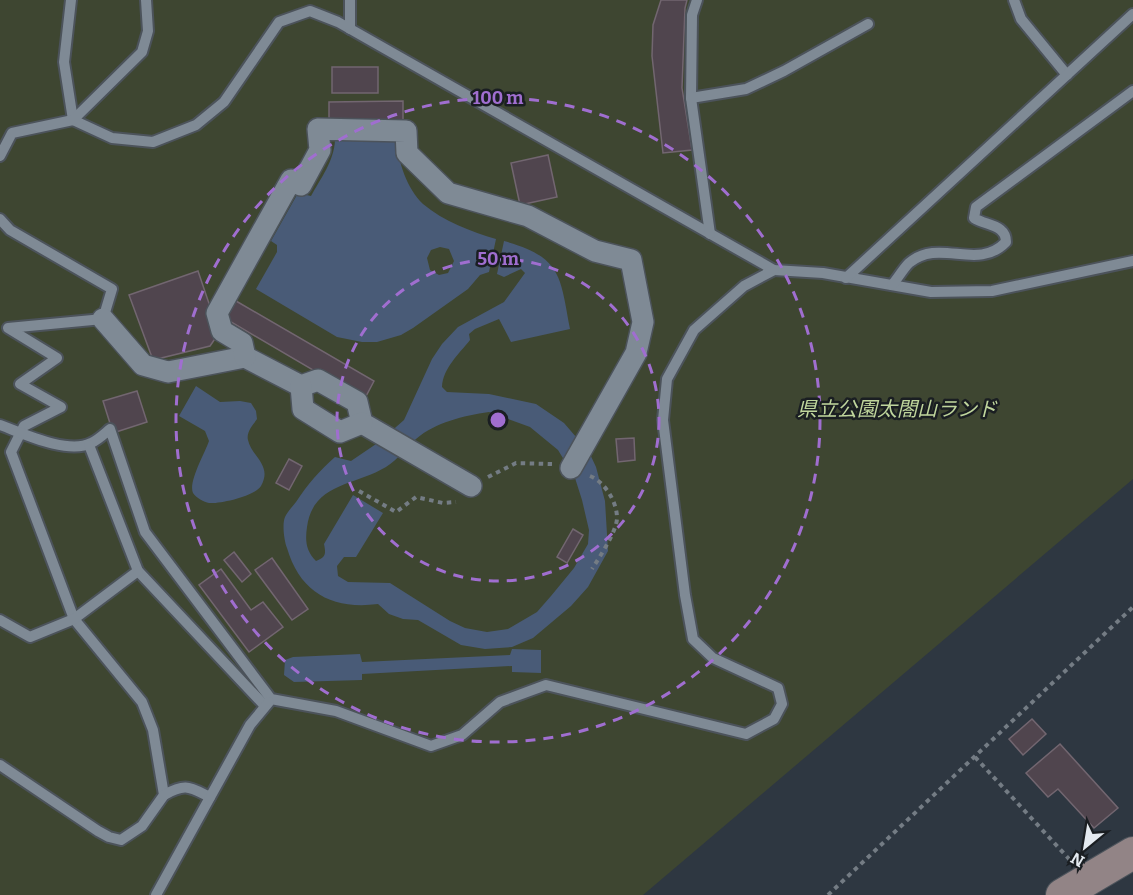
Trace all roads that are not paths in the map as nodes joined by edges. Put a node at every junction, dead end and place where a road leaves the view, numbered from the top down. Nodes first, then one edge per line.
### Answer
1 (70, 0) edge
2 (146, 0) edge
3 (350, 0) edge
4 (697, 0) edge
5 (1014, 0) edge
6 (1133, 14) edge
7 (868, 24) dead end
8 (350, 29) junction
9 (1067, 75) junction
10 (1133, 91) edge
11 (691, 98) junction
12 (73, 120) junction
13 (0, 156) edge
14 (0, 219) edge
15 (710, 234) junction
16 (1133, 261) edge
17 (774, 270) junction
18 (846, 278) junction
19 (892, 285) junction
20 (103, 319) junction
21 (245, 357) junction
22 (301, 386) junction
23 (362, 423) junction
24 (0, 425) edge
25 (22, 433) junction
26 (89, 445) junction
27 (11, 452) junction
28 (0, 457) edge
29 (571, 468) road end
30 (471, 486) road end
31 (138, 571) junction
32 (74, 618) junction
33 (0, 620) edge
34 (268, 703) junction
35 (0, 765) edge
36 (164, 795) junction
37 (210, 797) junction
38 (1133, 853) edge
39 (1075, 888) edge
40 (156, 895) edge

1 - 12 lane
2 - 12 lane
3 - 8 lane
4 - 11 lane
5 - 9 lane
6 - 9 lane
7 - 11 lane
8 - 12 lane
8 - 15 lane
9 - 18 lane
10 - 19 lane
11 - 15 lane
12 - 13 lane
14 - 20 lane
15 - 17 lane
16 - 19 lane
17 - 18 lane
17 - 34 lane
18 - 19 lane
20 - 21 street
20 - 25 lane
21 - 22 street
21 - 29 street
22 - 23 street
22 - 23 street
23 - 30 street
24 - 25 lane
25 - 26 lane
25 - 27 lane
26 - 31 lane
26 - 34 lane
27 - 28 lane
27 - 32 lane
31 - 32 lane
31 - 34 lane
32 - 33 lane
32 - 36 lane
34 - 37 lane
35 - 36 lane
36 - 37 lane
37 - 40 lane
38 - 39 street

